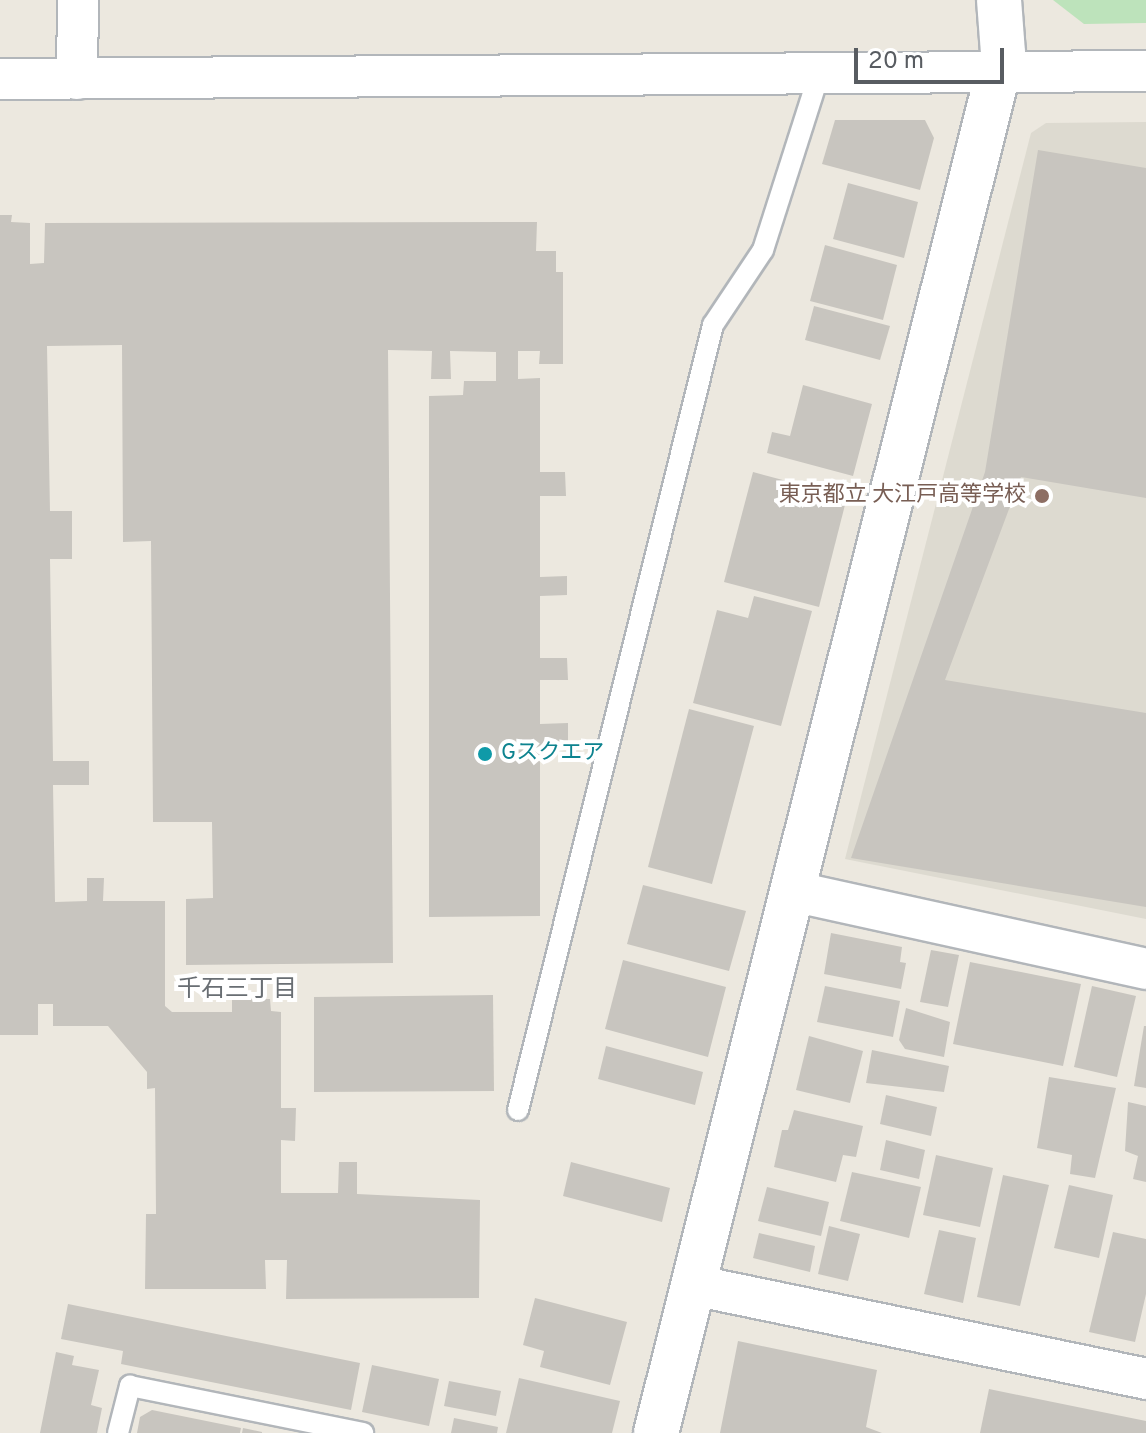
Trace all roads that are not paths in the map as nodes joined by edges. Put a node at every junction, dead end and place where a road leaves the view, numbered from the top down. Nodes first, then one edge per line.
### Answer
1 (78, 0) edge
2 (999, 0) edge
3 (1146, 71) edge
4 (998, 73) junction
5 (819, 74) junction
6 (0, 79) edge
7 (77, 79) junction
8 (792, 891) junction
9 (1146, 969) edge
10 (518, 1110) dead end
11 (693, 1285) junction
12 (1146, 1379) edge
13 (118, 1433) edge
14 (363, 1433) edge
15 (656, 1433) edge

1 - 7 street
2 - 4 street
3 - 4 street
4 - 5 street
4 - 8 street
5 - 7 street
5 - 10 lane
6 - 7 street
8 - 9 street
8 - 11 street
11 - 12 street
11 - 15 street
13 - 14 lane

